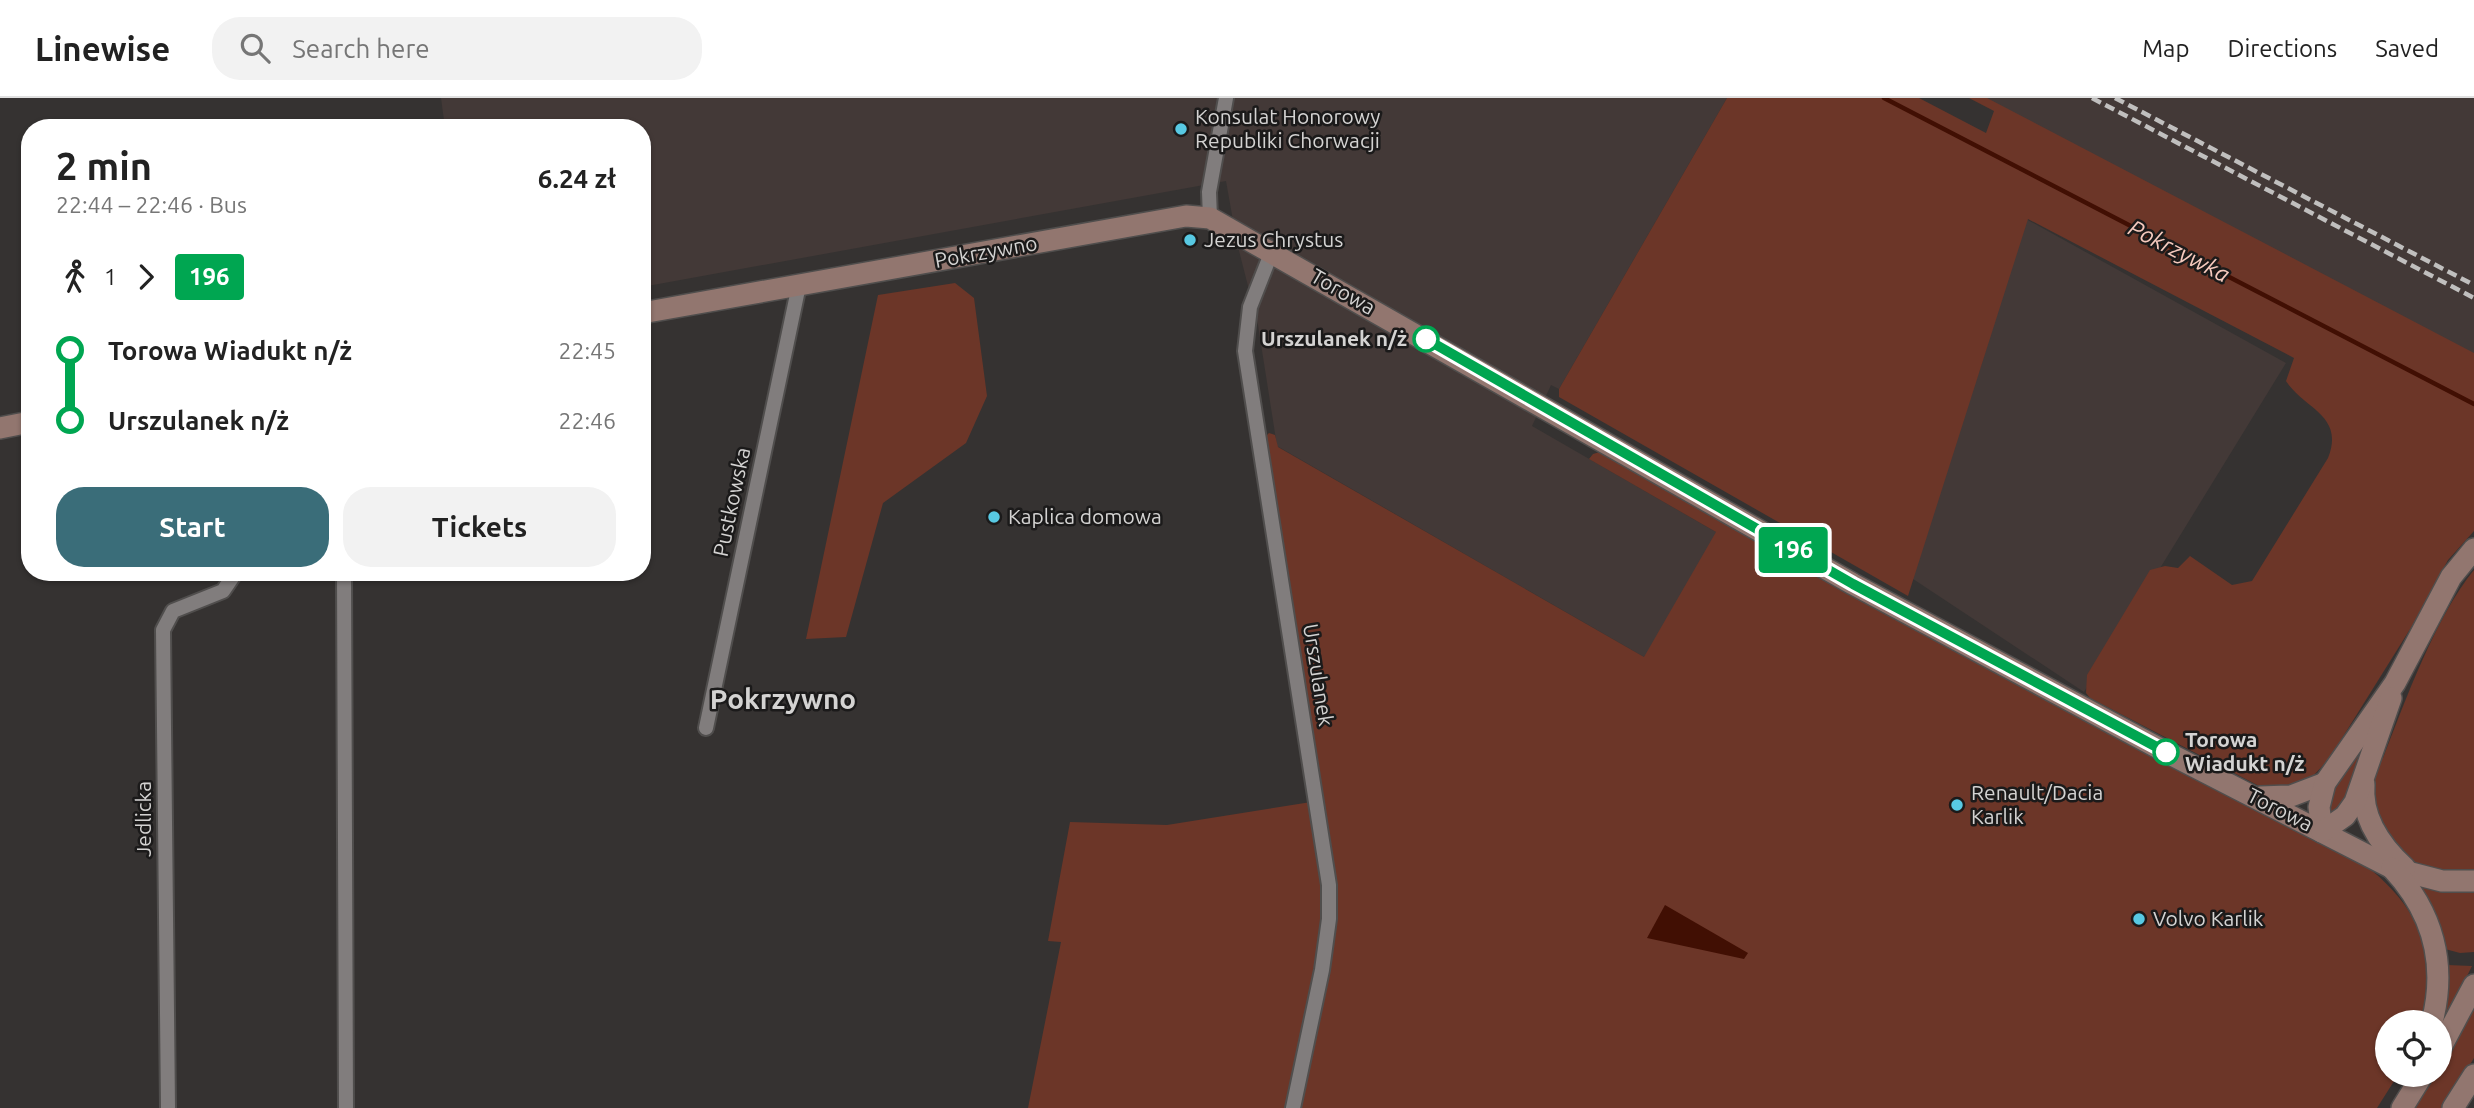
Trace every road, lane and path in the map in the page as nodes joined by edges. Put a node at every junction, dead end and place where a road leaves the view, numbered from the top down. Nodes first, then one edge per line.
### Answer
1 (1226, 98) edge
2 (1210, 218) junction
3 (1272, 251) junction
4 (799, 285) junction
5 (651, 311) edge
6 (21, 424) edge
7 (0, 428) edge
8 (2474, 549) edge
9 (230, 581) edge
10 (344, 581) edge
11 (2395, 684) junction
12 (706, 728) dead end
13 (2364, 777) junction
14 (2325, 783) junction
15 (2250, 796) junction
16 (2322, 831) junction
17 (2402, 871) junction
18 (2474, 881) edge
19 (2474, 985) edge
20 (2434, 1010) edge
21 (2452, 1026) edge
22 (2474, 1075) edge
23 (2410, 1087) edge
24 (2415, 1087) edge
25 (2474, 1089) edge
26 (168, 1108) edge
27 (346, 1108) edge
28 (1293, 1108) edge
29 (2402, 1108) edge
30 (2455, 1108) edge

1 - 2 street
2 - 3 street, Torowa
2 - 4 street, Pokrzywno
3 - 15 street, Torowa
3 - 28 street, Urszulanek
4 - 5 street, Pokrzywno
4 - 12 street, Pustkowska
6 - 7 street
8 - 11 street
9 - 26 street, Jedlicka
10 - 27 street
11 - 13 street
11 - 14 street
13 - 16 street
13 - 17 street
14 - 15 street
14 - 16 street
15 - 16 street, Torowa
16 - 17 street, Torowa
17 - 18 street
17 - 20 street
19 - 21 street
22 - 30 street
23 - 29 street
24 - 29 street
25 - 30 street

